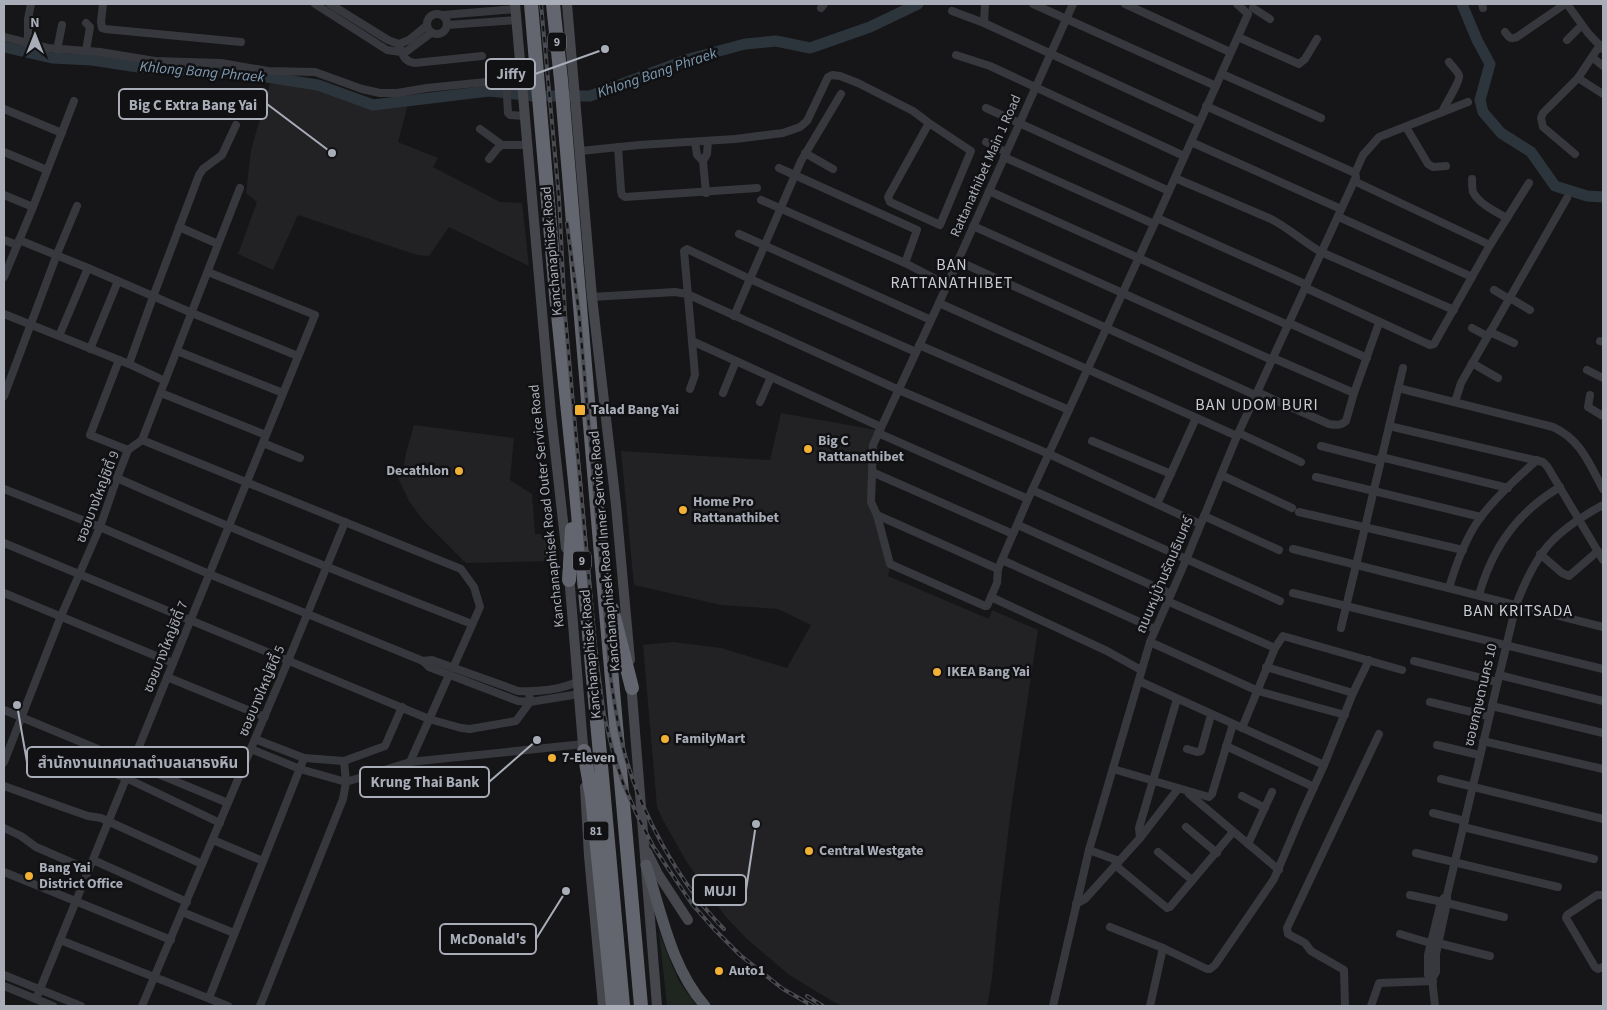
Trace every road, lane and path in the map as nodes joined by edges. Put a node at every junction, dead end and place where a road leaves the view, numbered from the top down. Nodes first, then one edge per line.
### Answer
1 (31, 4) edge
2 (103, 4) edge
3 (315, 4) edge
4 (330, 4) edge
5 (531, 4) edge
6 (553, 4) edge
7 (567, 4) edge
8 (985, 4) edge
9 (1033, 4) edge
10 (1073, 4) edge
11 (1125, 4) edge
12 (1237, 4) edge
13 (1566, 4) edge
14 (516, 6) edge
15 (1255, 6) edge
16 (952, 11) dead end
17 (1248, 14) junction
18 (443, 15) junction
19 (1066, 19) junction
20 (1270, 19) dead end
21 (517, 20) junction
22 (86, 23) dead end
23 (984, 23) junction
24 (62, 25) dead end
25 (447, 25) junction
26 (1582, 25) junction
27 (429, 30) junction
28 (1505, 32) dead end
29 (4, 37) edge
30 (1238, 37) junction
31 (1317, 39) dead end
32 (1566, 40) dead end
33 (241, 42) dead end
34 (28, 44) junction
35 (399, 44) junction
36 (1601, 47) edge
37 (58, 50) junction
38 (86, 51) junction
39 (401, 52) junction
40 (1230, 52) junction
41 (1050, 53) junction
42 (956, 54) dead end
43 (482, 56) dead end
44 (1592, 57) junction
45 (1449, 62) dead end
46 (1603, 66) edge
47 (1222, 74) junction
48 (1578, 78) junction
49 (1216, 86) junction
50 (1035, 88) junction
51 (842, 94) dead end
52 (1603, 94) edge
53 (74, 101) dead end
54 (1468, 102) dead end
55 (1206, 106) junction
56 (986, 108) dead end
57 (4, 109) edge
58 (1442, 112) junction
59 (525, 113) junction
60 (1321, 118) dead end
61 (1020, 122) junction
62 (1199, 122) junction
63 (929, 123) junction
64 (236, 125) dead end
65 (1406, 127) junction
66 (480, 128) dead end
67 (62, 133) junction
68 (695, 142) junction
69 (708, 142) junction
70 (986, 142) dead end
71 (1191, 142) junction
72 (527, 144) junction
73 (502, 145) junction
74 (618, 147) junction
75 (580, 151) junction
76 (4, 152) edge
77 (805, 153) junction
78 (1005, 154) junction
79 (1575, 154) dead end
80 (1184, 156) junction
81 (489, 159) dead end
82 (703, 161) junction
83 (1446, 166) dead end
84 (779, 168) dead end
85 (833, 169) dead end
86 (47, 170) junction
87 (795, 175) junction
88 (1354, 177) junction
89 (1175, 178) junction
90 (1472, 179) dead end
91 (1529, 183) dead end
92 (240, 188) dead end
93 (757, 188) dead end
94 (1169, 191) junction
95 (706, 192) junction
96 (989, 192) junction
97 (4, 195) edge
98 (1567, 198) dead end
99 (761, 200) dead end
100 (77, 206) dead end
101 (33, 207) junction
102 (780, 208) junction
103 (1340, 213) junction
104 (1507, 218) junction
105 (1156, 221) junction
106 (973, 226) junction
107 (179, 227) junction
108 (740, 234) dead end
109 (4, 240) edge
110 (18, 242) junction
111 (218, 244) junction
112 (1490, 245) junction
113 (764, 246) junction
114 (1321, 252) junction
115 (57, 254) junction
116 (1138, 259) junction
117 (958, 261) junction
118 (905, 264) junction
119 (88, 268) junction
120 (208, 272) junction
121 (4, 277) edge
122 (1472, 277) junction
123 (750, 279) junction
124 (118, 281) junction
125 (947, 285) junction
126 (1306, 287) junction
127 (1494, 290) dead end
128 (1122, 293) junction
129 (687, 294) junction
130 (152, 296) junction
131 (592, 297) junction
132 (1510, 298) junction
133 (939, 303) junction
134 (1454, 310) junction
135 (1530, 310) dead end
136 (192, 313) junction
137 (4, 314) edge
138 (734, 316) junction
139 (931, 320) junction
140 (1379, 323) junction
141 (1288, 324) junction
142 (31, 325) junction
143 (1106, 328) junction
144 (1472, 328) dead end
145 (1489, 334) junction
146 (59, 336) junction
147 (692, 341) junction
148 (1514, 344) dead end
149 (90, 349) junction
150 (918, 349) junction
151 (177, 350) junction
152 (298, 356) junction
153 (1367, 358) junction
154 (1273, 359) junction
155 (120, 360) junction
156 (736, 361) junction
157 (1472, 363) junction
158 (129, 364) junction
159 (1403, 368) dead end
160 (1087, 370) junction
161 (1587, 370) dead end
162 (1602, 375) edge
163 (771, 377) junction
164 (1498, 378) dead end
165 (166, 381) junction
166 (1398, 388) junction
167 (690, 389) dead end
168 (898, 390) junction
169 (161, 393) junction
170 (283, 393) junction
171 (723, 393) dead end
172 (1354, 393) junction
173 (1256, 394) junction
174 (1590, 394) dead end
175 (4, 396) edge
176 (760, 402) dead end
177 (1455, 402) junction
178 (1069, 410) junction
179 (1603, 416) edge
180 (1196, 418) junction
181 (1388, 426) junction
182 (880, 430) junction
183 (1238, 435) junction
184 (265, 439) junction
185 (142, 440) junction
186 (1092, 441) dead end
187 (1321, 446) dead end
188 (128, 450) junction
189 (1049, 454) junction
190 (300, 458) dead end
191 (1380, 459) junction
192 (1537, 460) junction
193 (1301, 462) dead end
194 (872, 472) junction
195 (1171, 474) junction
196 (1221, 475) junction
197 (1316, 477) dead end
198 (117, 478) junction
199 (575, 481) junction
200 (247, 482) junction
201 (1560, 487) junction
202 (1508, 488) junction
203 (4, 489) edge
204 (1603, 489) edge
205 (1032, 490) junction
206 (1373, 491) junction
207 (1028, 499) junction
208 (1157, 504) junction
209 (1603, 505) edge
210 (876, 515) junction
211 (1481, 517) junction
212 (1578, 518) junction
213 (1202, 520) junction
214 (345, 522) junction
215 (1018, 525) junction
216 (100, 527) junction
217 (228, 527) junction
218 (1364, 527) junction
219 (1013, 534) junction
220 (4, 543) edge
221 (1293, 549) dead end
222 (1279, 550) dead end
223 (1463, 550) junction
224 (1598, 551) junction
225 (1540, 554) junction
226 (1002, 560) junction
227 (1186, 560) junction
228 (1603, 560) edge
229 (1356, 566) junction
230 (602, 567) junction
231 (326, 568) junction
232 (998, 569) junction
233 (81, 574) junction
234 (209, 574) junction
235 (569, 580) junction
236 (1449, 588) junction
237 (4, 593) edge
238 (1293, 593) dead end
239 (1479, 595) junction
240 (991, 597) junction
241 (1169, 598) junction
242 (1280, 601) dead end
243 (1516, 605) junction
244 (1346, 606) junction
245 (307, 614) junction
246 (62, 616) junction
247 (190, 620) junction
248 (472, 624) junction
249 (1603, 627) edge
250 (1341, 628) dead end
251 (1155, 629) junction
252 (1150, 642) junction
253 (1506, 645) junction
254 (1275, 648) junction
255 (1369, 660) junction
256 (288, 661) junction
257 (1414, 661) dead end
258 (173, 663) junction
259 (1266, 668) junction
260 (1603, 669) edge
261 (1142, 670) junction
262 (1402, 670) dead end
263 (451, 671) junction
264 (167, 677) junction
265 (1498, 678) junction
266 (578, 681) junction
267 (1139, 681) junction
268 (632, 688) junction
269 (1258, 690) junction
270 (529, 692) junction
271 (579, 694) junction
272 (1353, 694) junction
273 (1177, 699) junction
274 (1603, 701) edge
275 (530, 702) junction
276 (1430, 702) dead end
277 (1492, 706) junction
278 (402, 707) junction
279 (4, 710) edge
280 (1211, 715) junction
281 (1345, 715) junction
282 (22, 716) junction
283 (265, 716) junction
284 (1488, 716) junction
285 (429, 718) junction
286 (1233, 724) junction
287 (1242, 728) junction
288 (1603, 733) edge
289 (1379, 734) dead end
290 (255, 739) junction
291 (1483, 741) junction
292 (1437, 745) dead end
293 (1226, 746) junction
294 (138, 748) junction
295 (584, 748) junction
296 (251, 749) junction
297 (1187, 749) dead end
298 (58, 752) dead end
299 (1480, 755) junction
300 (304, 758) junction
301 (344, 761) junction
302 (4, 762) edge
303 (410, 762) junction
304 (132, 764) junction
305 (1324, 765) junction
306 (300, 768) junction
307 (1603, 769) edge
308 (1113, 770) junction
309 (189, 771) dead end
310 (126, 778) junction
311 (1441, 779) dead end
312 (1154, 781) junction
313 (346, 782) junction
314 (4, 786) edge
315 (1472, 786) junction
316 (1314, 787) junction
317 (1182, 790) junction
318 (1272, 792) dead end
319 (1242, 796) dead end
320 (228, 803) junction
321 (1266, 808) junction
322 (1433, 813) dead end
323 (1603, 819) edge
324 (108, 821) junction
325 (220, 823) junction
326 (1464, 824) junction
327 (1186, 827) dead end
328 (4, 828) edge
329 (1233, 832) junction
330 (1140, 838) junction
331 (212, 840) junction
332 (1248, 844) junction
333 (646, 849) junction
334 (1089, 850) junction
335 (1158, 852) dead end
336 (1217, 853) junction
337 (1416, 853) dead end
338 (1594, 859) dead end
339 (92, 860) junction
340 (263, 861) junction
341 (1454, 861) junction
342 (1117, 863) junction
343 (202, 864) junction
344 (646, 865) junction
345 (89, 870) junction
346 (1279, 870) junction
347 (4, 872) edge
348 (1192, 880) junction
349 (1558, 887) dead end
350 (1603, 895) edge
351 (1410, 896) dead end
352 (1445, 900) junction
353 (76, 901) junction
354 (186, 902) junction
355 (1076, 904) junction
356 (182, 912) junction
357 (1504, 917) dead end
358 (688, 920) dead end
359 (1110, 926) dead end
360 (234, 933) junction
361 (1400, 934) dead end
362 (596, 937) junction
363 (60, 940) junction
364 (170, 940) junction
365 (1434, 943) junction
366 (1163, 948) junction
367 (1490, 956) dead end
368 (1603, 967) edge
369 (4, 975) edge
370 (155, 977) junction
371 (1433, 980) junction
372 (4, 986) edge
373 (40, 990) junction
374 (48, 993) junction
375 (209, 998) junction
376 (36, 999) junction
377 (43, 1004) edge
378 (53, 1006) edge
379 (81, 1006) edge
380 (142, 1006) edge
381 (228, 1006) edge
382 (260, 1006) edge
383 (597, 1006) edge
384 (602, 1006) edge
385 (612, 1006) edge
386 (623, 1006) edge
387 (641, 1006) edge
388 (657, 1006) edge
389 (706, 1006) edge
390 (1053, 1006) edge
391 (1150, 1006) edge
392 (1345, 1006) edge
393 (1371, 1006) edge
394 (1435, 1006) edge

1 - 34 street
2 - 33 street
3 - 39 street
4 - 35 street
5 - 199 highway, Kanchanaphisek Road / 9
6 - 230 highway, Kanchanaphisek Road / 9
7 - 75 main road, Kanchanaphisek Road Inner Service Road
8 - 23 street
9 - 19 street
10 - 19 street, Rattanathibet Main 1 Road
11 - 40 street
12 - 17 street
13 - 26 street
13 - 28 street
14 - 18 street
14 - 21 main road, Kanchanaphisek Road Outer Service Road
15 - 17 street
15 - 20 street
16 - 23 street
17 - 30 street
18 - 25 street
18 - 27 street
19 - 41 street, Rattanathibet Main 1 Road
19 - 49 street
21 - 25 street
21 - 59 main road, Kanchanaphisek Road Outer Service Road
22 - 38 street
23 - 41 street
24 - 37 street
25 - 27 street
26 - 32 street
26 - 36 street
27 - 35 street
27 - 39 street
29 - 34 street
30 - 31 street
30 - 40 street
34 - 37 street
35 - 39 street
36 - 44 street
37 - 38 street
38 - 59 street
39 - 43 street
40 - 47 street
41 - 50 street, Rattanathibet Main 1 Road
41 - 62 street
42 - 50 street
44 - 46 street
44 - 48 street
45 - 58 street
47 - 49 street
47 - 60 street
48 - 52 street
48 - 79 street
49 - 55 street
50 - 61 street, Rattanathibet Main 1 Road
50 - 80 street
51 - 77 street
53 - 67 street
54 - 58 street, ถนนหมู่บ้านรัตนธิเบศร์
55 - 62 street
55 - 88 street
56 - 61 street
57 - 67 street
58 - 65 street, ถนนหมู่บ้านรัตนธิเบศร์
59 - 72 main road, Kanchanaphisek Road Outer Service Road
61 - 78 street, Rattanathibet Main 1 Road
61 - 94 street
62 - 71 street
63 - 63 street
63 - 69 street
64 - 107 street
65 - 83 street
65 - 88 street, ถนนหมู่บ้านรัตนธิเบศร์
66 - 73 street
67 - 86 street
68 - 69 street
68 - 74 street
68 - 82 street
69 - 82 street
70 - 78 street
71 - 80 street
71 - 103 street
72 - 73 street
72 - 235 main road, Kanchanaphisek Road Outer Service Road
73 - 81 street
74 - 75 street
74 - 95 street
75 - 131 main road, Kanchanaphisek Road Inner Service Road
76 - 86 street
77 - 85 street
77 - 87 street
78 - 96 street, Rattanathibet Main 1 Road
78 - 105 street
80 - 89 street
82 - 95 street
84 - 87 street
86 - 101 street
87 - 102 street
87 - 118 street
88 - 103 street, ถนนหมู่บ้านรัตนธิเบศร์
88 - 112 street
89 - 94 street
89 - 114 street
90 - 104 street
91 - 104 street
92 - 111 street
93 - 95 street
94 - 105 street
96 - 106 street, Rattanathibet Main 1 Road
96 - 116 street
97 - 101 street
98 - 132 street
99 - 102 street
100 - 115 street
101 - 110 street
102 - 113 street
102 - 118 street
103 - 114 street, ถนนหมู่บ้านรัตนธิเบศร์
103 - 122 street
104 - 112 street
105 - 116 street
105 - 126 street
106 - 117 street, Rattanathibet Main 1 Road
106 - 128 street
107 - 111 street
107 - 130 street
108 - 113 street
109 - 110 street
110 - 115 street
110 - 121 street
111 - 120 street
112 - 122 street
113 - 123 street
113 - 139 street
114 - 126 street, ถนนหมู่บ้านรัตนธิเบศร์
114 - 134 street
115 - 119 street
115 - 142 street
116 - 128 street
116 - 141 street
117 - 125 street, Rattanathibet Main 1 Road
117 - 143 street
118 - 125 street
119 - 124 street
119 - 146 street
120 - 136 street
120 - 152 street, ซอยบางใหญ่ซิตี้ 7
122 - 134 street
123 - 129 street
123 - 138 street
123 - 150 street
124 - 130 street
124 - 149 street
125 - 133 street, Rattanathibet Main 1 Road
126 - 140 street
126 - 141 street, ถนนหมู่บ้านรัตนธิเบศร์
127 - 132 street
128 - 143 street
128 - 154 street
129 - 131 street
129 - 138 street
129 - 147 street
130 - 136 street
130 - 158 street
131 - 268 main road, Kanchanaphisek Road Inner Service Road
132 - 135 street
132 - 145 street
133 - 139 street, Rattanathibet Main 1 Road
133 - 160 street
134 - 140 street
136 - 151 street
136 - 152 street
137 - 142 street
138 - 168 street
139 - 150 street, Rattanathibet Main 1 Road
140 - 153 street
141 - 153 street
141 - 154 street, ถนนหมู่บ้านรัตนธิเบศร์
142 - 146 street
142 - 175 street
143 - 160 street
143 - 173 street
144 - 145 street
145 - 148 street
145 - 157 street
146 - 149 street
147 - 156 street
147 - 167 street
149 - 155 street
150 - 168 street, Rattanathibet Main 1 Road
150 - 178 street
151 - 165 street
151 - 170 street
152 - 170 street, ซอยบางใหญ่ซิตี้ 7
153 - 172 street
154 - 172 street
154 - 173 street, ถนนหมู่บ้านรัตนธิเบศร์
155 - 158 street
155 - 188 street
156 - 163 street
156 - 171 street
157 - 164 street
157 - 177 street
158 - 165 street
159 - 166 street
160 - 178 street
160 - 180 street
161 - 162 street
163 - 176 street
163 - 182 street
165 - 169 street
166 - 177 street
166 - 181 street
168 - 182 street, Rattanathibet Main 1 Road
168 - 189 street
169 - 184 street
169 - 185 street
170 - 184 street, ซอยบางใหญ่ซิตี้ 7
172 - 173 street
173 - 183 street, ถนนหมู่บ้านรัตนธิเบศร์
174 - 179 street
177 - 204 street
178 - 189 street
180 - 183 street
180 - 195 street
181 - 191 street
181 - 192 street
182 - 194 street, Rattanathibet Main 1 Road
182 - 207 street
183 - 193 street
183 - 196 street, ถนนหมู่บ้านรัตนธิเบศร์
184 - 190 street
184 - 200 street, ซอยบางใหญ่ซิตี้ 7
185 - 188 street, ซอยบางใหญ่ซิตี้ 9
185 - 200 street
186 - 195 street
187 - 191 street
188 - 198 street, ซอยบางใหญ่ซิตี้ 9
189 - 205 street
189 - 208 street
191 - 202 street
191 - 206 street
192 - 201 street
192 - 202 street
194 - 210 street, Rattanathibet Main 1 Road
194 - 219 street
195 - 208 street
196 - 213 street, ถนนหมู่บ้านรัตนธิเบศร์
196 - 218 street
197 - 206 street
198 - 216 street, ซอยบางใหญ่ซิตี้ 9
198 - 217 street
199 - 235 highway
199 - 386 highway, Kanchanaphisek Road / 9
200 - 214 street
200 - 217 street, ซอยบางใหญ่ซิตี้ 7
201 - 212 street
201 - 239 street
202 - 211 street
203 - 216 street
205 - 207 street
205 - 227 street
206 - 211 street
206 - 218 street
207 - 215 street
208 - 213 street
209 - 212 street, ซอยกฤษดานคร 10
210 - 232 street
210 - 240 street, Rattanathibet Main 1 Road
211 - 223 street
212 - 224 street
212 - 225 street, ซอยกฤษดานคร 10
213 - 222 street
213 - 227 street, ถนนหมู่บ้านรัตนธิเบศร์
214 - 231 street, ซอยบางใหญ่ซิตี้ 5
214 - 248 street
215 - 219 street
215 - 241 street
216 - 233 street, ซอยบางใหญ่ซิตี้ 9
216 - 234 street
217 - 231 street
217 - 234 street, ซอยบางใหญ่ซิตี้ 7
218 - 223 street
218 - 229 street
219 - 226 street
220 - 233 street
221 - 229 street
223 - 236 street
224 - 225 street
224 - 228 street
225 - 243 street, ซอยกฤษดานคร 10
226 - 232 street
226 - 251 street
227 - 241 street, ถนนหมู่บ้านรัตนธิเบศร์
227 - 242 street
229 - 236 street
229 - 244 street
230 - 268 highway
230 - 387 highway, Kanchanaphisek Road / 9
231 - 245 street, ซอยบางใหญ่ซิตี้ 5
231 - 248 street
232 - 240 street
233 - 246 street, ซอยบางใหญ่ซิตี้ 9
233 - 247 street
234 - 245 street
234 - 247 street, ซอยบางใหญ่ซิตี้ 7
235 - 266 main road, Kanchanaphisek Road Outer Service Road
236 - 239 street
237 - 246 street
238 - 244 street
239 - 243 street
240 - 261 street
241 - 251 street, ถนนหมู่บ้านรัตนธิเบศร์
241 - 254 street
243 - 249 street
243 - 253 street, ซอยกฤษดานคร 10
244 - 250 street
244 - 253 street
245 - 256 street, ซอยบางใหญ่ซิตี้ 5
245 - 263 street
246 - 258 street
246 - 282 street, ซอยบางใหญ่ซิตี้ 9
247 - 256 street
247 - 258 street, ซอยบางใหญ่ซิตี้ 7
248 - 263 street
251 - 252 street, ถนนหมู่บ้านรัตนธิเบศร์
252 - 261 street, ถนนหมู่บ้านรัตนธิเบศร์
252 - 269 street
253 - 260 street
253 - 265 street, ซอยกฤษดานคร 10
254 - 255 street
254 - 259 street
255 - 262 street
255 - 272 street
256 - 278 street
256 - 283 street, ซอยบางใหญ่ซิตี้ 5
257 - 265 street
258 - 264 street, ซอยบางใหญ่ซิตี้ 7
259 - 269 street
259 - 272 street
261 - 267 street, ถนนหมู่บ้านรัตนธิเบศร์
263 - 270 street
263 - 275 street
263 - 285 street
264 - 283 street
264 - 294 street, ซอยบางใหญ่ซิตี้ 7
265 - 274 street
265 - 277 street, ซอยกฤษดานคร 10
266 - 270 street
266 - 271 main road, Kanchanaphisek Road Outer Service Road
267 - 273 street
267 - 308 street, ถนนหมู่บ้านรัตนธิเบศร์
268 - 333 main road, Kanchanaphisek Road Inner Service Road
269 - 281 street
269 - 287 street
270 - 275 street
271 - 275 street
271 - 295 main road, Kanchanaphisek Road Outer Service Road
272 - 281 street
273 - 280 street
273 - 312 street
275 - 285 street
276 - 284 street
277 - 284 street, ซอยกฤษดานคร 10
277 - 288 street
278 - 285 street
278 - 301 street
279 - 282 street
280 - 286 street
280 - 297 street
281 - 305 street
282 - 302 street, ซอยบางใหญ่ซิตี้ 9
282 - 304 street
283 - 290 street, ซอยบางใหญ่ซิตี้ 5
284 - 291 street, ซอยกฤษดานคร 10
285 - 303 street
286 - 287 street
286 - 293 street
287 - 305 street
289 - 392 street
290 - 296 street, ซอยบางใหญ่ซิตี้ 5
290 - 300 street
291 - 299 street, ซอยกฤษดานคร 10
291 - 307 street
292 - 299 street
293 - 316 street
293 - 317 street
294 - 304 street, ซอยบางใหญ่ซิตี้ 7
294 - 309 street
295 - 303 street
295 - 362 main road, Kanchanaphisek Road Outer Service Road
295 - 385 highway, 81
296 - 306 street
296 - 320 street, ซอยบางใหญ่ซิตี้ 5
298 - 310 street
299 - 315 street, ซอยกฤษดานคร 10
300 - 301 street
300 - 306 street
301 - 313 street
303 - 313 street
304 - 310 street, ซอยบางใหญ่ซิตี้ 7
304 - 320 street
305 - 316 street
306 - 313 street
306 - 340 street
308 - 312 street
308 - 334 street, ถนนหมู่บ้านรัตนธิเบศร์
310 - 324 street, ซอยบางใหญ่ซิตี้ 7
310 - 325 street
311 - 315 street
312 - 317 street
312 - 330 street
313 - 382 street
314 - 324 street
315 - 323 street
315 - 326 street, ซอยกฤษดานคร 10
316 - 346 street
317 - 329 street
317 - 330 street
318 - 321 street
319 - 321 street
320 - 325 street, ซอยบางใหญ่ซิตี้ 5
321 - 332 street
322 - 326 street
324 - 339 street, ซอยบางใหญ่ซิตี้ 7
324 - 343 street
325 - 331 street, ซอยบางใหญ่ซิตี้ 5
326 - 338 street
326 - 341 street, ซอยกฤษดานคร 10
327 - 336 street
328 - 345 street
329 - 332 street
329 - 336 street
330 - 342 street
331 - 340 street
331 - 343 street, ซอยบางใหญ่ซิตี้ 5
332 - 346 street
333 - 344 main road, Kanchanaphisek Road Inner Service Road
333 - 358 main road
334 - 342 street
334 - 355 street, ถนนหมู่บ้านรัตนธิเบศร์
335 - 348 street
336 - 348 street
337 - 341 street
339 - 345 street, ซอยบางใหญ่ซิตี้ 7
339 - 354 street
340 - 360 street
341 - 349 street
341 - 352 street, ซอยกฤษดานคร 10
342 - 348 street
342 - 355 street
343 - 354 street, ซอยบางใหญ่ซิตี้ 5
344 - 388 main road, Kanchanaphisek Road Inner Service Road
344 - 389 main road
345 - 353 street, ซอยบางใหญ่ซิตี้ 7
346 - 366 street
347 - 353 street
350 - 368 street
351 - 352 street
352 - 357 street
352 - 365 street, ซอยกฤษดานคร 10
353 - 363 street, ซอยบางใหญ่ซิตี้ 7
353 - 364 street
354 - 356 street, ซอยบางใหญ่ซิตี้ 5
355 - 390 street, ถนนหมู่บ้านรัตนธิเบศร์
356 - 360 street
356 - 364 street, ซอยบางใหญ่ซิตี้ 5
359 - 366 street
360 - 375 street
361 - 365 street
362 - 383 main road
362 - 384 main road, Kanchanaphisek Road Outer Service Road
363 - 370 street
363 - 373 street, ซอยบางใหญ่ซิตี้ 7
364 - 370 street, ซอยบางใหญ่ซิตี้ 5
365 - 367 street
365 - 371 street, ซอยกฤษดานคร 10
366 - 391 street
369 - 373 street
370 - 375 street
370 - 380 street, ซอยบางใหญ่ซิตี้ 5
371 - 393 street
371 - 394 street, ซอยกฤษดานคร 10
372 - 376 street
373 - 374 street
373 - 376 street, ซอยบางใหญ่ซิตี้ 7
374 - 377 street
374 - 379 street
375 - 381 street
376 - 377 street
377 - 378 street

